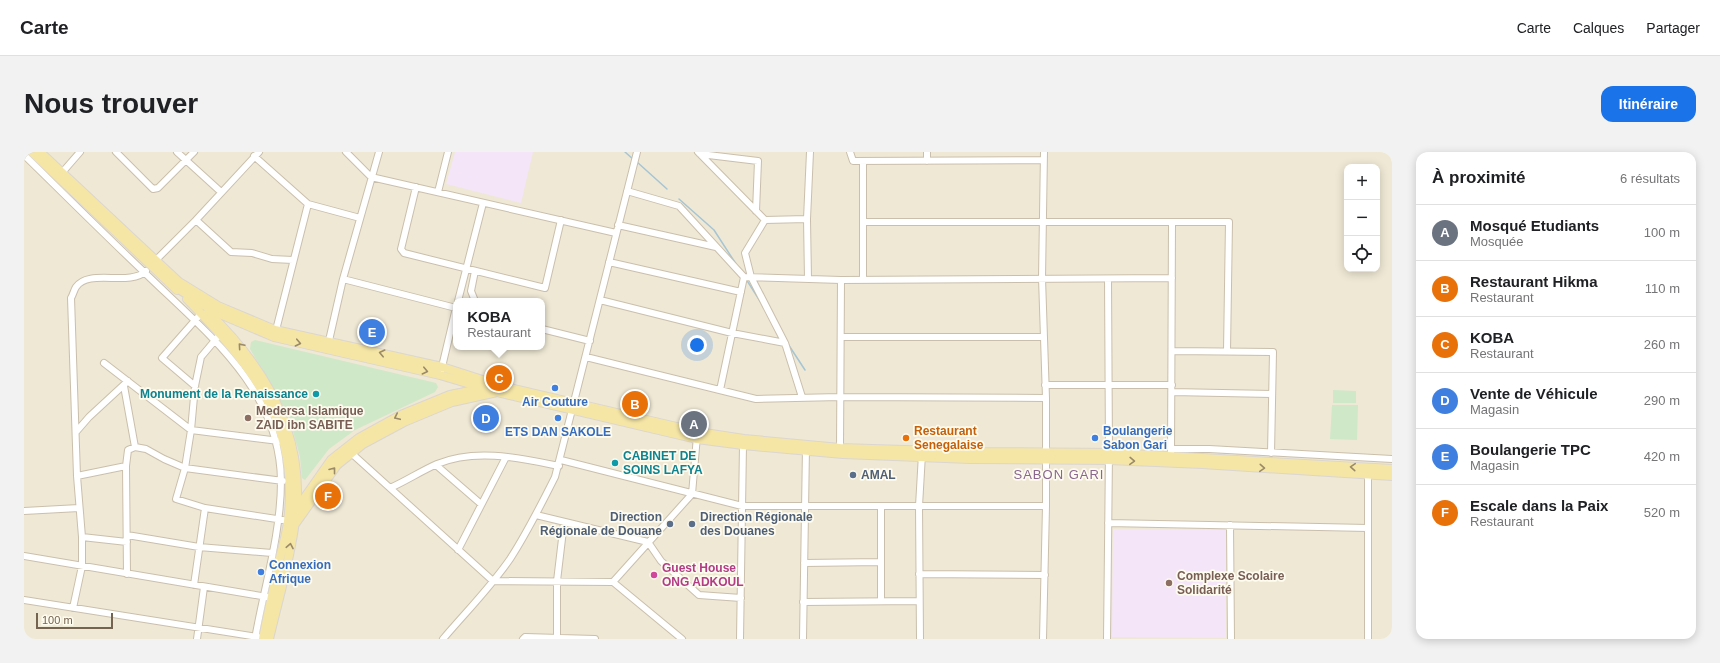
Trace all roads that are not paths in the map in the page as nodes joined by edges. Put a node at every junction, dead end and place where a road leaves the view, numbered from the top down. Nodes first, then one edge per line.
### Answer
1 (32, 152) edge
2 (40, 152) edge
3 (80, 152) edge
4 (116, 152) edge
5 (177, 152) edge
6 (194, 152) edge
7 (346, 152) edge
8 (379, 152) edge
9 (448, 152) edge
10 (635, 152) edge
11 (810, 152) edge
12 (850, 152) edge
13 (927, 152) edge
14 (1044, 152) edge
15 (699, 153) edge
16 (257, 154) edge
17 (24, 155) edge
18 (1043, 160) junction
19 (186, 161) junction
20 (863, 161) junction
21 (927, 161) junction
22 (59, 175) junction
23 (371, 177) junction
24 (416, 187) junction
25 (627, 191) junction
26 (221, 192) junction
27 (438, 192) junction
28 (483, 203) junction
29 (308, 204) junction
30 (756, 211) junction
31 (360, 218) junction
32 (807, 219) junction
33 (196, 220) junction
34 (561, 220) junction
35 (765, 220) junction
36 (863, 222) junction
37 (1043, 222) junction
38 (1172, 222) junction
39 (618, 225) junction
40 (616, 233) junction
41 (717, 247) junction
42 (293, 260) junction
43 (154, 262) junction
44 (609, 262) junction
45 (466, 268) junction
46 (475, 270) junction
47 (144, 272) junction
48 (748, 277) junction
49 (1042, 278) junction
50 (1108, 278) junction
51 (1172, 278) junction
52 (343, 279) junction
53 (808, 279) junction
54 (863, 279) junction
55 (841, 280) junction
56 (176, 284) junction
57 (461, 288) junction
58 (471, 291) junction
59 (741, 292) junction
60 (459, 298) edge
61 (474, 298) edge
62 (600, 300) junction
63 (200, 303) junction
64 (453, 307) edge
65 (198, 316) junction
66 (453, 321) edge
67 (545, 330) edge
68 (732, 333) junction
69 (275, 334) junction
70 (218, 337) junction
71 (841, 337) junction
72 (1044, 337) junction
73 (590, 341) junction
74 (785, 344) junction
75 (328, 345) junction
76 (1172, 350) junction
77 (1227, 351) junction
78 (586, 357) junction
79 (104, 363) dead end
80 (441, 371) junction
81 (450, 377) junction
82 (126, 383) junction
83 (1045, 384) junction
84 (1108, 385) junction
85 (195, 386) junction
86 (1172, 388) junction
87 (485, 389) junction
88 (499, 389) junction
89 (720, 390) junction
90 (1272, 394) junction
91 (456, 397) junction
92 (802, 397) junction
93 (840, 397) junction
94 (1046, 398) junction
95 (574, 407) junction
96 (191, 430) junction
97 (76, 432) junction
98 (697, 435) junction
99 (283, 441) junction
100 (743, 445) junction
101 (135, 447) junction
102 (806, 448) junction
103 (840, 448) junction
104 (348, 450) junction
105 (860, 451) junction
106 (1171, 452) junction
107 (1271, 453) junction
108 (922, 454) junction
109 (1045, 456) junction
110 (1109, 456) junction
111 (506, 457) junction
112 (1392, 459) edge
113 (1202, 460) junction
114 (560, 463) junction
115 (436, 465) junction
116 (126, 466) junction
117 (186, 468) junction
118 (1392, 469) edge
119 (1368, 471) junction
120 (77, 476) junction
121 (1392, 476) edge
122 (281, 480) junction
123 (293, 482) junction
124 (390, 488) junction
125 (692, 494) junction
126 (481, 504) junction
127 (805, 505) junction
128 (742, 506) junction
129 (881, 506) junction
130 (919, 506) junction
131 (1046, 506) junction
132 (79, 508) junction
133 (205, 508) junction
134 (296, 509) junction
135 (24, 511) edge
136 (536, 515) junction
137 (279, 519) junction
138 (292, 522) junction
139 (564, 522) junction
140 (1108, 523) junction
141 (1230, 525) junction
142 (1368, 528) junction
143 (127, 535) junction
144 (82, 537) junction
145 (127, 542) junction
146 (648, 542) junction
147 (199, 547) junction
148 (458, 550) junction
149 (272, 553) junction
150 (24, 556) edge
151 (881, 562) junction
152 (804, 563) junction
153 (82, 566) junction
154 (127, 574) junction
155 (919, 574) junction
156 (1045, 575) junction
157 (557, 581) junction
158 (493, 582) junction
159 (613, 582) junction
160 (194, 585) junction
161 (204, 587) junction
162 (271, 597) junction
163 (741, 598) junction
164 (24, 600) edge
165 (881, 601) junction
166 (919, 601) junction
167 (804, 602) junction
168 (73, 608) junction
169 (199, 628) junction
170 (557, 638) edge
171 (197, 639) edge
172 (262, 639) edge
173 (443, 639) edge
174 (523, 639) edge
175 (595, 639) edge
176 (682, 639) edge
177 (740, 639) edge
178 (803, 639) edge
179 (920, 639) edge
180 (1043, 639) edge
181 (1107, 639) edge
182 (1231, 639) edge
183 (1368, 639) edge

1 - 22 main road
2 - 22 main road
3 - 22 street
4 - 19 street
5 - 19 street
6 - 19 street
7 - 23 street
8 - 23 street
9 - 27 street
10 - 25 street
11 - 32 street
12 - 20 street
13 - 21 street
14 - 18 street
15 - 30 street
15 - 30 street
16 - 26 street
16 - 29 street
17 - 47 street
18 - 21 street
18 - 37 street
19 - 26 street
20 - 21 street
20 - 36 street
22 - 43 main road
23 - 24 street
23 - 31 street
24 - 27 street
24 - 45 street
25 - 39 street
25 - 41 street
26 - 33 street
27 - 28 street
28 - 34 street
28 - 45 street
29 - 31 street
29 - 42 street
30 - 35 street
31 - 52 street
32 - 35 street
32 - 53 street
33 - 42 street
33 - 43 street
34 - 40 street
34 - 46 street
35 - 48 street
36 - 37 street
36 - 54 street
37 - 38 street
37 - 49 street
38 - 51 street
38 - 77 street
39 - 40 street
39 - 41 street
40 - 44 street
41 - 48 street
42 - 69 street
43 - 47 street
43 - 56 main road
44 - 59 street
44 - 62 street
45 - 46 street
45 - 57 street
46 - 58 street
47 - 65 street
47 - 97 street
48 - 53 street
48 - 59 street
48 - 74 street
49 - 50 street
49 - 54 street
49 - 72 street
50 - 51 street
50 - 84 street
51 - 76 street
52 - 64 street
52 - 75 street
53 - 55 street
54 - 55 street
55 - 71 street
56 - 63 main road
56 - 65 main road
56 - 69 main road
57 - 58 street
57 - 60 street
58 - 61 street
59 - 68 street
62 - 68 street
62 - 73 street
63 - 69 main road
99 -> 63 main road
65 - 70 main road
65 - 85 street
66 - 80 street
67 - 73 street
68 - 74 street
68 - 89 street
69 - 75 main road
70 - 85 street
70 - 99 main road
71 - 72 street
71 - 93 street
72 - 83 street
73 - 78 street
74 - 92 street
75 - 80 main road
76 - 77 street
76 - 86 street
77 - 90 street
78 - 89 street
78 - 95 street
79 - 82 street
80 - 81 main road
80 - 88 main road
81 - 87 main road
81 - 91 main road
82 - 96 street
82 - 97 street
82 - 101 street
83 - 84 street
83 - 94 street
84 - 86 street
84 - 110 street
85 - 96 street
86 - 90 street
86 - 106 street
87 - 88 main road
87 - 91 main road
88 - 91 main road
88 - 95 main road
88 - 95 main road
89 - 92 street
90 - 107 street
91 - 104 main road
92 - 93 street
93 - 94 street
93 - 103 street
94 - 109 street
95 - 98 main road
95 - 114 street
96 - 99 street
96 - 117 street
97 - 120 street
98 - 100 main road
98 - 102 main road
98 - 125 street
99 - 122 street
99 - 123 main road
100 - 102 main road
100 - 128 street
101 - 116 street
101 - 117 street
102 - 103 main road
102 - 105 main road
102 - 127 street
103 - 105 main road
104 - 124 street
104 - 134 main road
138 -> 104 main road
105 - 108 main road
106 - 107 street
106 - 110 main road
106 - 113 main road
107 - 112 street
108 - 109 main road
108 - 130 street
109 - 110 main road
109 - 131 street
110 -> 113 main road
110 - 140 street
111 - 114 street
111 - 115 street
111 - 126 street
113 - 119 main road
114 - 125 street
114 - 136 street
115 - 124 street
115 - 126 street
116 - 120 street
116 - 143 street
117 - 122 street
117 - 133 street
118 - 119 main road
119 - 121 main road
119 - 142 street
120 - 132 street
122 - 123 street
122 - 137 street
123 - 134 main road
123 - 138 main road
124 - 148 street
125 - 128 street
125 - 146 street
126 - 148 street
127 - 128 street
127 - 129 street
127 - 152 street
128 - 163 street
129 - 130 street
129 - 151 street
130 - 131 street
130 - 155 street
131 - 156 street
132 - 135 street
132 - 144 street
133 - 137 street
133 - 147 street
134 - 138 main road
136 - 139 street
136 - 158 street
137 - 138 street
137 - 149 street
138 - 162 main road
139 - 146 street
139 - 157 street
140 - 141 street
140 - 181 street
141 - 142 street
141 - 182 street
142 - 183 street
143 - 145 street
143 - 147 street
144 - 145 street
144 - 153 street
145 - 154 street
146 - 159 street
146 - 163 street
147 - 149 street
147 - 160 street
148 - 158 street
149 - 162 street
150 - 153 street
151 - 152 street
151 - 165 street
152 - 167 street
153 - 154 street
153 - 168 street
154 - 160 street
155 - 156 street
155 - 166 street
156 - 180 street
157 - 158 street
157 - 159 street
157 - 170 street
158 - 173 street
159 - 176 street
160 - 161 street
161 - 162 street
161 - 169 street
162 - 172 main road
163 - 177 street
164 - 168 street
165 - 166 street
165 - 167 street
166 - 179 street
167 - 178 street
168 - 169 street
169 - 171 street
169 - 172 street
170 - 174 street
170 - 175 street

